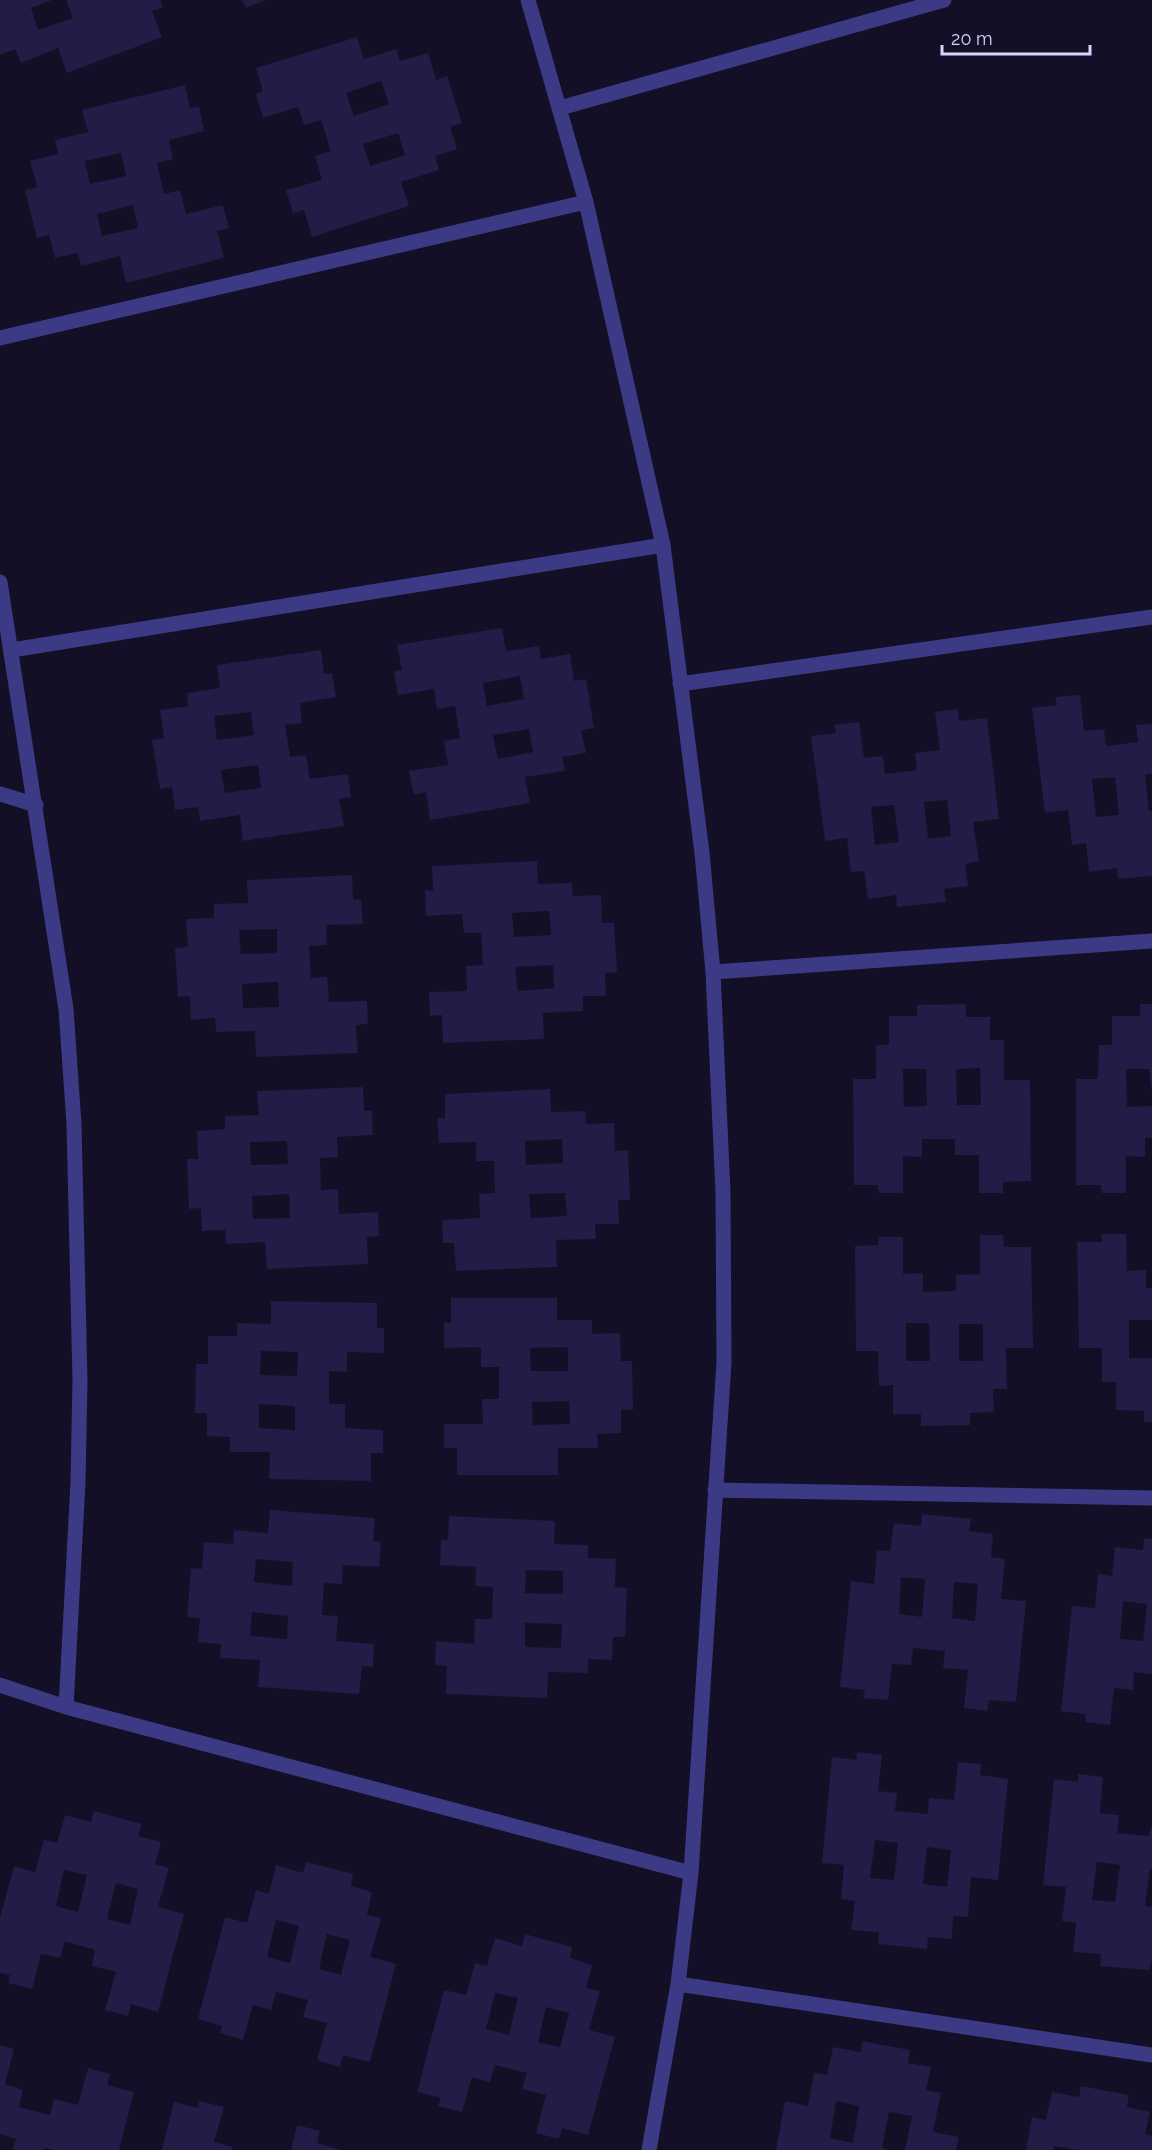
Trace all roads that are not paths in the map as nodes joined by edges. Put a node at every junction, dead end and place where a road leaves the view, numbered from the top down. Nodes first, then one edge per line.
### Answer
1 (528, 0) edge
2 (944, 0) edge
3 (560, 108) junction
4 (586, 202) junction
5 (0, 338) edge
6 (663, 545) junction
7 (0, 582) edge
8 (1152, 617) edge
9 (12, 650) junction
10 (680, 684) junction
11 (0, 794) edge
12 (36, 805) junction
13 (1152, 941) edge
14 (713, 972) junction
15 (715, 1490) junction
16 (1152, 1498) edge
17 (0, 1685) edge
18 (66, 1707) junction
19 (691, 1873) junction
20 (678, 1984) junction
21 (1152, 2055) edge
22 (649, 2150) edge

1 - 3 street
2 - 3 street
3 - 4 street
4 - 5 street
4 - 6 street
6 - 9 street
6 - 10 street
7 - 9 street
8 - 10 street
9 - 12 street
10 - 14 street
11 - 12 street
12 - 18 street
13 - 14 street
14 - 15 street
15 - 16 street
15 - 19 street
17 - 18 street
18 - 19 street
19 - 20 street
20 - 21 street
20 - 22 street

